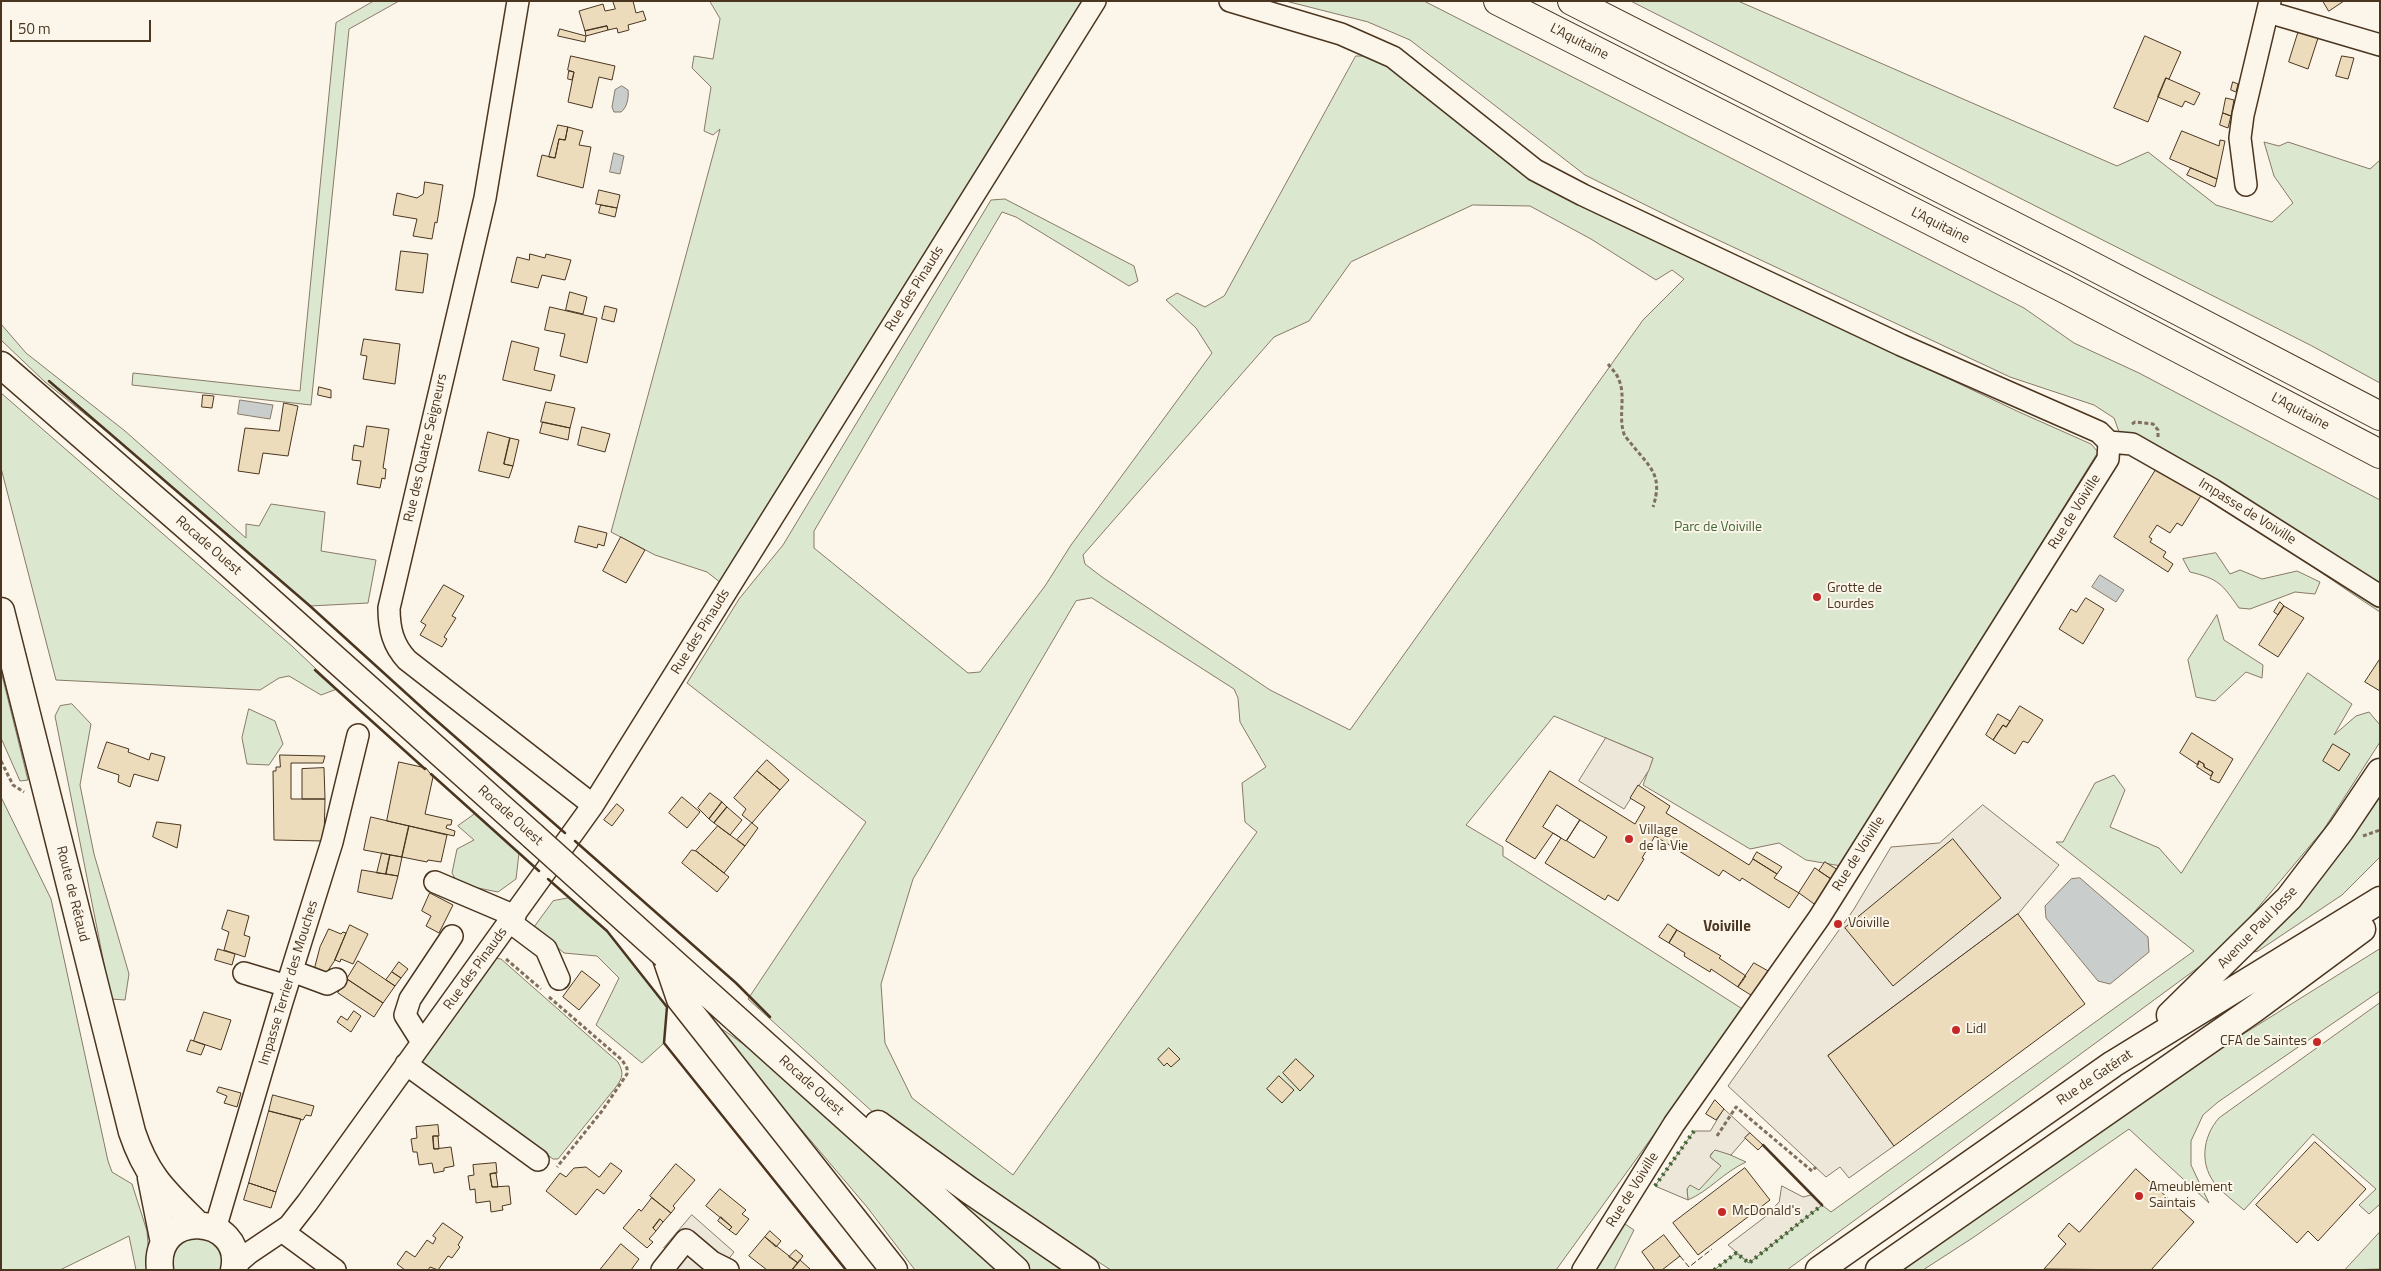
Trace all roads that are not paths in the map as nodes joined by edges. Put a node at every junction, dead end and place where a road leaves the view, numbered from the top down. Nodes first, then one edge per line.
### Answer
1 (518, 1) edge
2 (1095, 1) edge
3 (1230, 1) edge
4 (1498, 1) edge
5 (1572, 1) edge
6 (2269, 7) edge
7 (2380, 46) edge
8 (2246, 185) dead end
9 (1, 364) edge
10 (2380, 416) edge
11 (2104, 437) junction
12 (2380, 454) edge
13 (2380, 596) edge
14 (1, 611) edge
15 (358, 735) dead end
16 (2380, 772) edge
17 (593, 805) junction
18 (435, 882) dead end
19 (2380, 900) edge
20 (2380, 916) edge
21 (512, 919) junction
22 (2380, 933) edge
23 (452, 936) dead end
24 (665, 955) junction
25 (244, 973) dead end
26 (289, 978) junction
27 (336, 979) dead end
28 (559, 979) dead end
29 (2254, 1009) junction
30 (752, 1033) junction
31 (422, 1042) junction
32 (406, 1064) junction
33 (2112, 1064) junction
34 (545, 1167) road end
35 (150, 1175) junction
36 (212, 1230) junction
37 (276, 1234) junction
38 (164, 1243) junction
39 (720, 1266) edge
40 (234, 1268) edge
41 (160, 1270) edge
42 (335, 1270) edge
43 (662, 1270) edge
44 (894, 1270) edge
45 (1016, 1270) edge
46 (1086, 1270) edge
47 (1583, 1270) edge
48 (1819, 1270) edge
49 (1879, 1270) edge

1 - 17 street, Rue des Quatre Seigneurs
2 - 17 street, Rue des Pinauds
3 - 11 street, Impasse de Voiville
4 - 12 highway, L'Aquitaine
5 - 10 highway
6 - 7 street
6 - 8 street
9 - 24 main road, Rocade Ouest, bridge
11 - 13 street, Impasse de Voiville
11 - 47 street, Rue de Voiville
14 - 35 main road, Route de Rétaud
15 - 26 street, Impasse Terrier des Mouches
16 - 33 main road, Avenue Paul Josse
17 - 21 street, Rue des Pinauds
18 - 21 street
19 - 33 main road, Rue de Gatérat
20 - 29 main road
21 - 28 street
21 - 31 street, Rue des Pinauds
22 - 29 main road
23 - 31 street
24 - 30 main road, Rocade Ouest
24 - 44 main road
25 - 26 street
26 - 27 street
26 - 36 street, Impasse Terrier des Mouches
29 - 49 main road
30 - 45 main road, Rocade Ouest
30 - 46 main road
31 - 32 street, Rue des Pinauds
32 - 34 street
32 - 37 street, Rue des Pinauds
33 - 48 main road, Rue de Gatérat
35 - 36 main road
35 - 38 main road
36 - 37 street
36 - 38 main road
36 - 40 main road
37 - 40 street, Rue des Pinauds
37 - 42 street
38 - 41 main road
39 - 43 street

